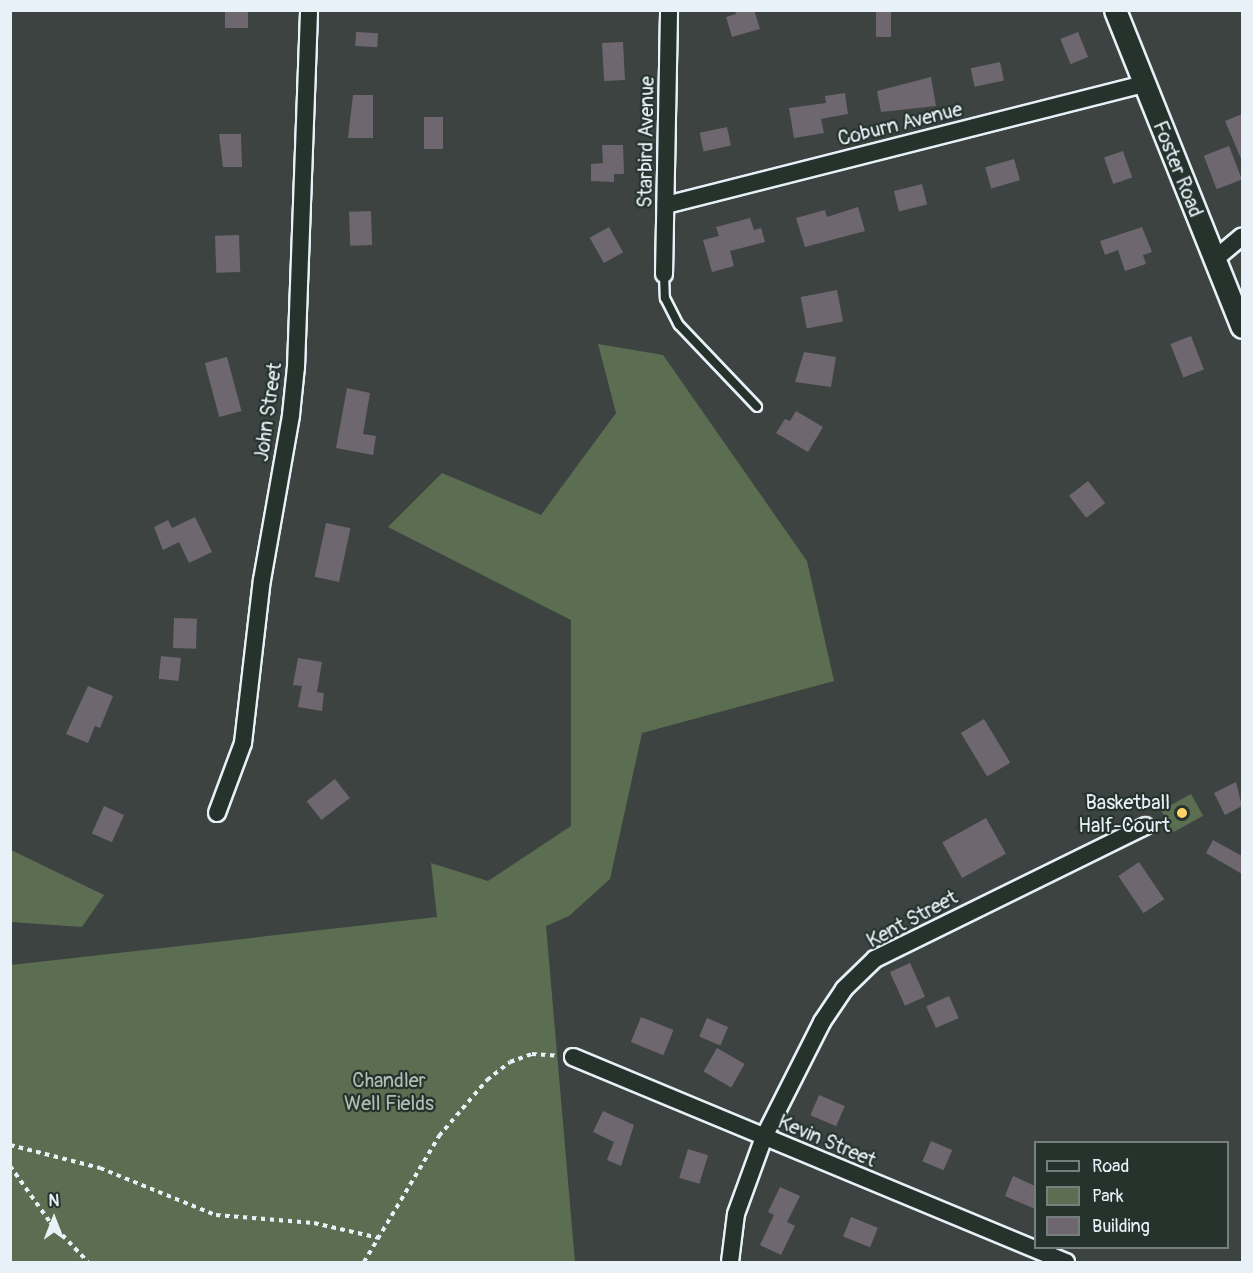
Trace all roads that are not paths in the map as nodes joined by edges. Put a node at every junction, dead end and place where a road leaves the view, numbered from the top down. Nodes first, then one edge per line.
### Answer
1 (309, 10) edge
2 (669, 10) edge
3 (1115, 10) edge
4 (1143, 84) junction
5 (666, 205) junction
6 (1242, 236) edge
7 (1215, 259) junction
8 (664, 274) joint
9 (1242, 327) edge
10 (757, 407) dead end
11 (217, 813) dead end
12 (1145, 825) dead end
13 (573, 1057) road end
14 (764, 1137) junction
15 (730, 1263) edge
16 (1066, 1263) edge

1 - 11 street, John Street
2 - 5 street, Starbird Avenue
3 - 4 street, Foster Road
4 - 5 street, Coburn Avenue
4 - 7 street, Foster Road
5 - 8 street, Starbird Avenue
6 - 7 street
7 - 9 street, Foster Road
8 - 10 lane
12 - 14 street, Kent Street
13 - 14 street, Kevin Street
14 - 15 street, Kent Street
14 - 16 street, Kevin Street

